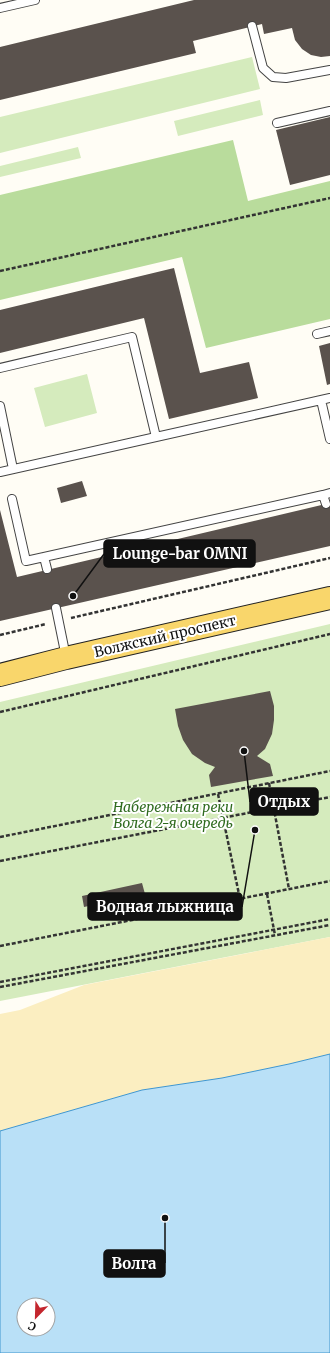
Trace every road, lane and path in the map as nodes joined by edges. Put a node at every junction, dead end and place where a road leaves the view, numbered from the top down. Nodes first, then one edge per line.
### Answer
1 (35, 0) edge
2 (0, 8) edge
3 (252, 26) dead end
4 (330, 70) edge
5 (330, 110) edge
6 (277, 123) dead end
7 (330, 198) edge
8 (0, 271) edge
9 (330, 331) edge
10 (317, 334) dead end
11 (0, 368) edge
12 (330, 398) edge
13 (321, 400) junction
14 (0, 406) edge
15 (156, 437) junction
16 (330, 438) edge
17 (13, 469) junction
18 (0, 472) edge
19 (326, 494) edge
20 (12, 499) dead end
21 (326, 504) dead end
22 (44, 557) junction
23 (330, 558) edge
24 (47, 569) dead end
25 (330, 598) edge
26 (56, 608) dead end
27 (58, 621) junction
28 (330, 634) edge
29 (0, 635) edge
30 (66, 658) junction
31 (0, 675) edge
32 (0, 712) edge
33 (330, 771) edge
34 (269, 783) junction
35 (218, 793) junction
36 (330, 797) edge
37 (274, 808) junction
38 (223, 818) junction
39 (0, 837) edge
40 (0, 861) edge
41 (330, 881) edge
42 (289, 889) junction
43 (267, 894) junction
44 (240, 899) junction
45 (330, 919) edge
46 (330, 925) edge
47 (274, 930) junction
48 (275, 935) junction
49 (0, 946) edge
50 (0, 982) edge
51 (0, 987) edge

1 - 2 lane
3 - 4 lane
5 - 6 lane
7 - 8 path
9 - 10 lane
11 - 15 lane
12 - 13 lane
13 - 15 lane
13 - 16 lane
14 - 17 lane
15 - 17 lane
17 - 18 lane
19 - 21 lane
19 - 22 lane
20 - 22 lane
22 - 24 lane
23 - 27 path
25 - 30 main road, Волжский проспект
26 - 27 lane
27 - 29 path
27 - 30 lane
28 - 32 path
30 - 31 main road, Волжский проспект
33 - 34 path
34 - 35 path
34 - 37 path
35 - 38 path
35 - 39 path
36 - 37 path
37 - 38 path
37 - 42 path
38 - 40 path
38 - 44 path
41 - 42 path
42 - 43 path
43 - 44 path
43 - 47 path
44 - 49 path
45 - 47 path
46 - 48 path
47 - 48 path
47 - 50 path
48 - 51 path

